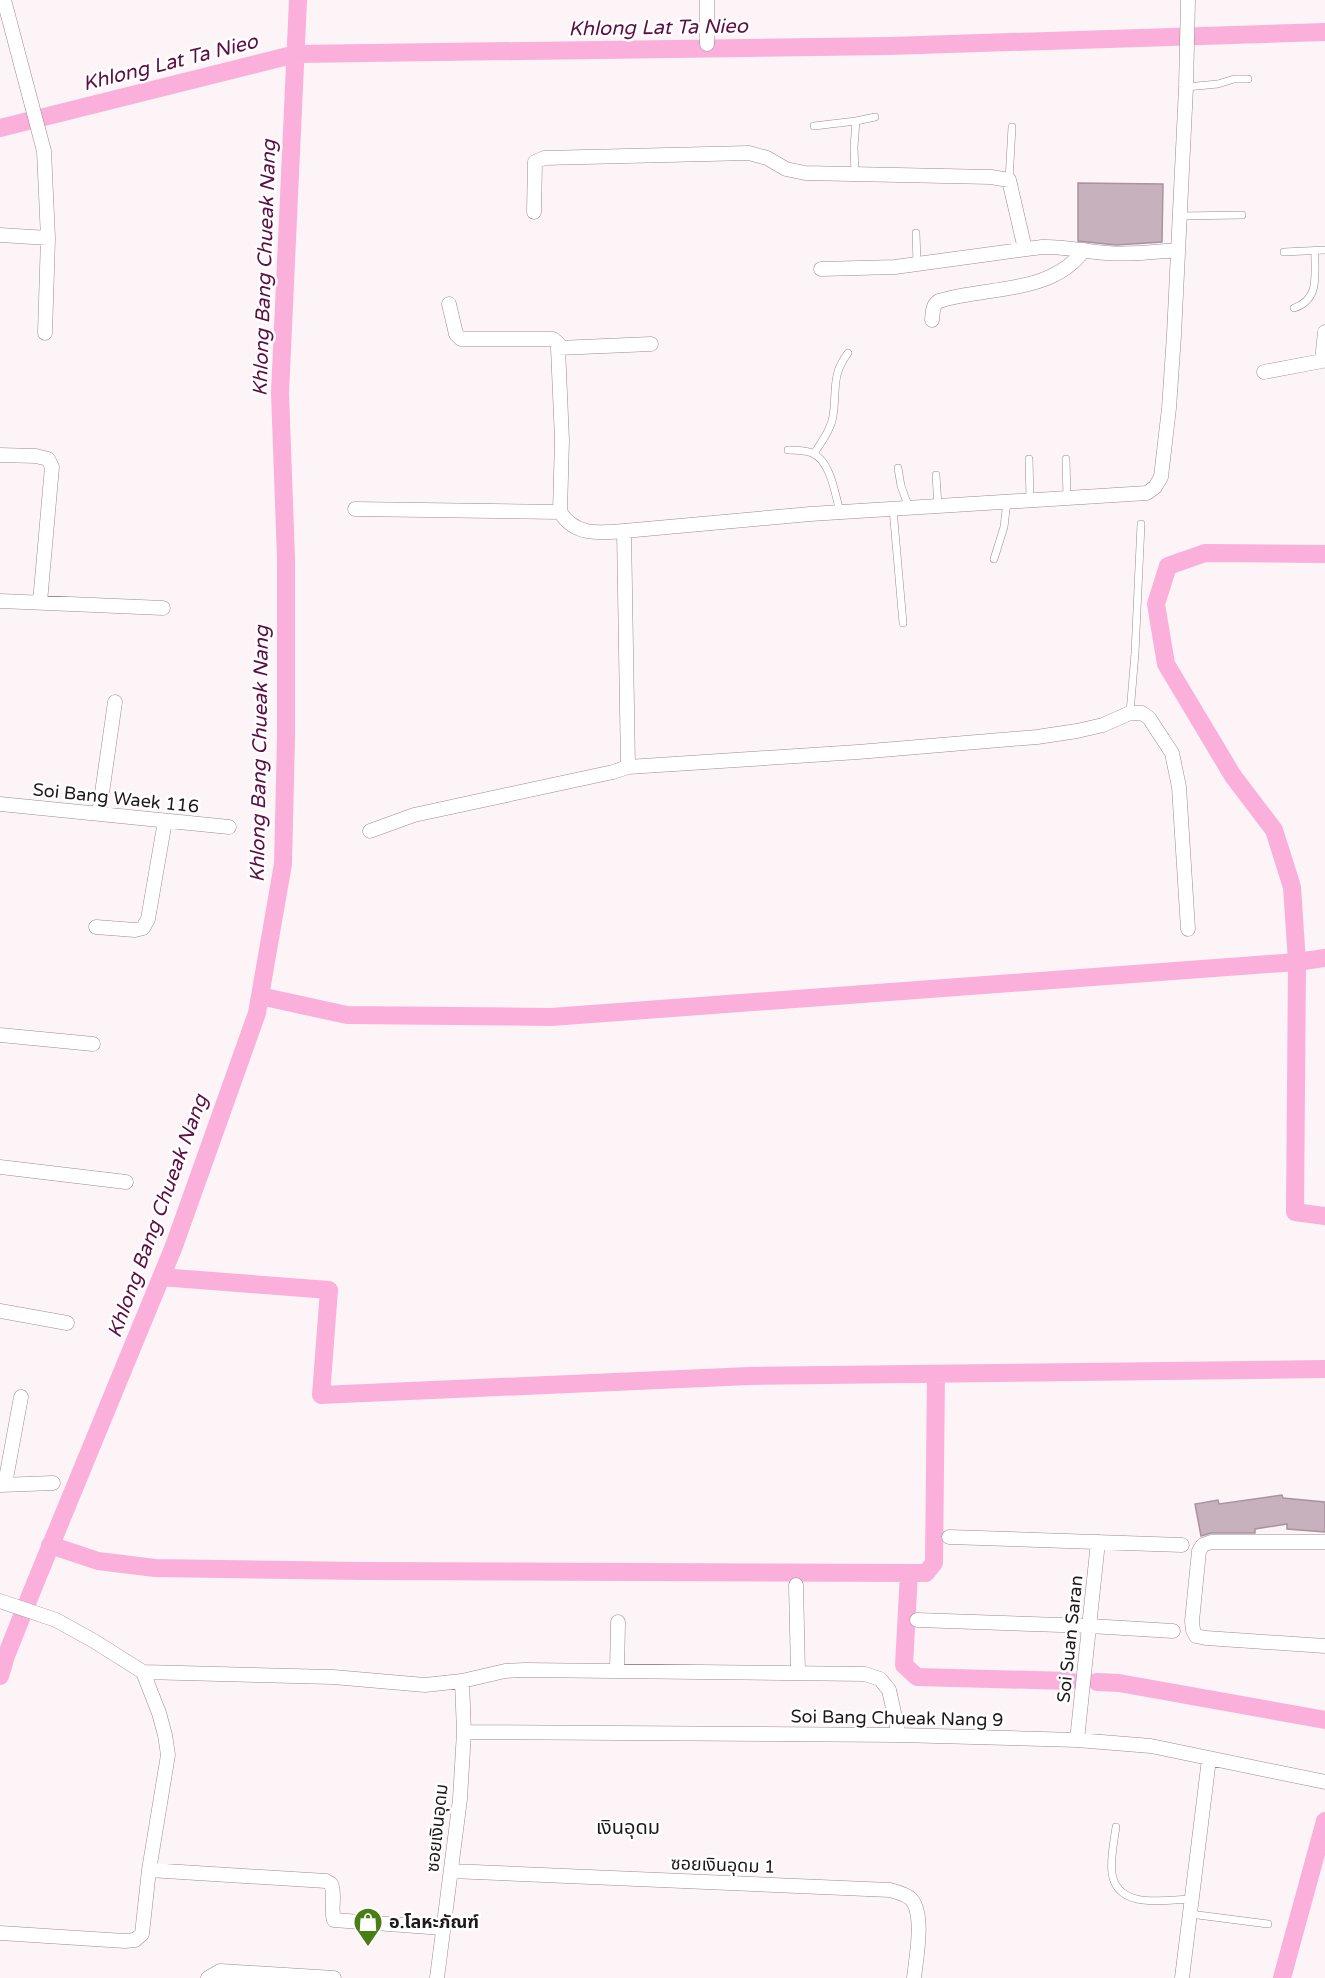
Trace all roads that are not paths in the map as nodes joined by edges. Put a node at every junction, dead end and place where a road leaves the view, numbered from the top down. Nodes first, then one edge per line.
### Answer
1 (4, 0) edge
2 (707, 0) edge
3 (1188, 0) edge
4 (707, 44) dead end
5 (1248, 79) dead end
6 (1186, 87) junction
7 (874, 117) dead end
8 (856, 121) junction
9 (814, 126) dead end
10 (1012, 127) dead end
11 (856, 175) junction
12 (1009, 180) junction
13 (534, 212) dead end
14 (1242, 215) dead end
15 (1180, 216) junction
16 (916, 233) dead end
17 (0, 235) edge
18 (48, 238) junction
19 (1025, 249) junction
20 (1084, 250) junction
21 (1177, 250) junction
22 (1315, 250) junction
23 (1325, 250) edge
24 (1284, 252) dead end
25 (917, 263) junction
26 (821, 269) dead end
27 (449, 304) dead end
28 (1294, 308) dead end
29 (932, 320) dead end
30 (1325, 332) edge
31 (45, 333) dead end
32 (651, 344) dead end
33 (558, 348) junction
34 (848, 353) dead end
35 (1323, 361) edge
36 (1264, 372) dead end
37 (788, 450) dead end
38 (814, 454) junction
39 (0, 455) edge
40 (1029, 459) dead end
41 (1066, 459) dead end
42 (898, 468) dead end
43 (936, 475) dead end
44 (1066, 498) junction
45 (1030, 499) junction
46 (1007, 501) junction
47 (938, 506) junction
48 (909, 508) junction
49 (355, 509) dead end
50 (893, 509) junction
51 (560, 512) junction
52 (840, 512) junction
53 (1141, 524) dead end
54 (624, 531) junction
55 (994, 559) dead end
56 (0, 601) edge
57 (40, 602) junction
58 (163, 608) dead end
59 (903, 623) dead end
60 (115, 702) dead end
61 (1130, 713) junction
62 (628, 767) junction
63 (0, 804) edge
64 (99, 814) junction
65 (165, 821) junction
66 (229, 827) dead end
67 (370, 831) dead end
68 (96, 927) dead end
69 (1188, 929) dead end
70 (0, 1035) edge
71 (93, 1044) dead end
72 (0, 1167) edge
73 (126, 1182) dead end
74 (0, 1311) edge
75 (67, 1323) dead end
76 (21, 1397) dead end
77 (53, 1483) dead end
78 (2, 1485) edge
79 (949, 1537) dead end
80 (1098, 1542) junction
81 (1325, 1542) edge
82 (1182, 1545) dead end
83 (796, 1585) dead end
84 (0, 1601) edge
85 (917, 1620) dead end
86 (618, 1622) dead end
87 (1090, 1626) junction
88 (1173, 1631) dead end
89 (1325, 1646) edge
90 (617, 1671) junction
91 (143, 1672) junction
92 (798, 1673) junction
93 (462, 1681) junction
94 (464, 1732) junction
95 (899, 1735) junction
96 (1077, 1740) junction
97 (1209, 1759) junction
98 (1324, 1779) edge
99 (1116, 1827) dead end
100 (148, 1870) junction
101 (451, 1871) junction
102 (1191, 1899) junction
103 (1190, 1914) junction
104 (1268, 1924) dead end
105 (443, 1928) junction
106 (0, 1933) edge
107 (208, 1978) edge
108 (334, 1978) edge
109 (437, 1978) edge
110 (914, 1978) edge
111 (1182, 1978) edge

1 - 18 street
2 - 4 street
3 - 6 street
5 - 6 lane
6 - 15 street
7 - 8 lane
8 - 9 lane
8 - 11 lane
10 - 12 lane
11 - 12 street
11 - 13 street
12 - 19 street
14 - 15 lane
15 - 21 street
16 - 25 lane
17 - 18 street
18 - 31 street
19 - 20 street
19 - 25 street
20 - 21 street
20 - 29 street
21 - 44 street
22 - 23 lane
22 - 24 lane
22 - 28 lane
25 - 26 street
27 - 33 street
30 - 35 street
32 - 33 street
33 - 51 street
34 - 38 lane
35 - 36 street
37 - 38 lane
38 - 52 lane
39 - 57 street
40 - 45 lane
41 - 44 lane
42 - 48 lane
43 - 47 lane
44 - 45 street
45 - 46 street
46 - 47 street
46 - 55 lane
47 - 48 street
48 - 50 street
49 - 51 street
50 - 52 street
50 - 59 lane
51 - 54 street
52 - 54 street
53 - 61 lane
54 - 62 street
56 - 57 street
57 - 58 street
60 - 64 street
61 - 62 street
61 - 69 street
62 - 67 street
63 - 64 street, Soi Bang Waek 116
64 - 65 street, Soi Bang Waek 116
65 - 66 street, Soi Bang Waek 116
65 - 68 street
70 - 71 street
72 - 73 street
74 - 75 street
76 - 78 street
77 - 78 street
79 - 80 street
80 - 82 street
80 - 87 street, Soi Suan Saran
81 - 89 street
83 - 92 street
84 - 91 street
85 - 87 street
86 - 90 street
87 - 88 street
87 - 96 street, Soi Suan Saran
90 - 92 street
90 - 93 street
91 - 93 street
91 - 100 street
92 - 95 street
93 - 94 street, ซอยเงินอุดม
94 - 95 street, Soi Bang Chueak Nang 9
94 - 101 street, ซอยเงินอุดม
95 - 96 street, Soi Bang Chueak Nang 9
96 - 97 street, Soi Bang Chueak Nang 9
97 - 98 street, Soi Bang Chueak Nang 9
97 - 102 street
99 - 102 lane
100 - 105 street
100 - 106 street
101 - 105 street, ซอยเงินอุดม
101 - 110 street, ซอยเงินอุดม 1
102 - 103 street
103 - 104 lane
103 - 111 street
105 - 109 street, ซอยเงินอุดม
107 - 108 street

